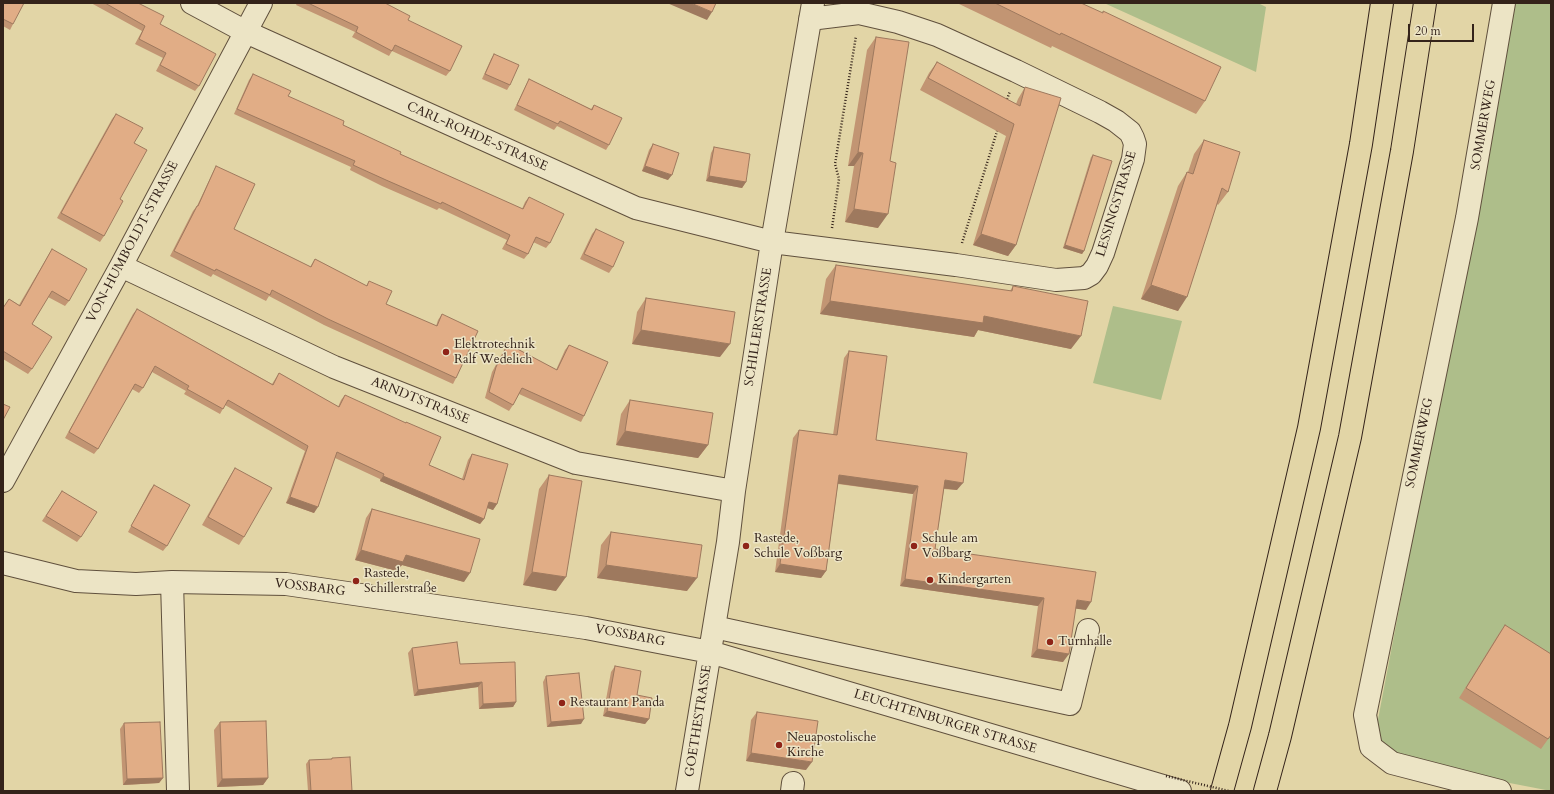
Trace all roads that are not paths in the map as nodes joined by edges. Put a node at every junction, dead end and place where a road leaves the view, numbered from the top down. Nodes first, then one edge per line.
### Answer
1 (192, 3) edge
2 (261, 3) edge
3 (1382, 3) edge
4 (1425, 3) edge
5 (1504, 3) edge
6 (812, 11) edge
7 (246, 32) junction
8 (772, 242) junction
9 (121, 266) junction
10 (3, 481) edge
11 (734, 491) junction
12 (3, 564) edge
13 (172, 582) junction
14 (714, 627) junction
15 (1088, 630) dead end
16 (710, 652) junction
17 (1170, 784) edge
18 (178, 791) edge
19 (687, 791) edge
20 (1222, 791) edge
21 (1265, 791) edge
22 (1500, 791) edge

1 - 7 street, CARL-ROHDE-STRASSE
2 - 7 street, VON-HUMBOLDT-STRASSE
3 - 20 highway
4 - 21 highway
5 - 22 street, SOMMERWEG
6 - 8 street, SCHILLERSTRASSE
6 - 8 street, LESSINGSTRASSE
7 - 8 street, CARL-ROHDE-STRASSE
7 - 9 street, VON-HUMBOLDT-STRASSE
8 - 11 street, SCHILLERSTRASSE
9 - 10 street, VON-HUMBOLDT-STRASSE
9 - 11 street, ARNDTSTRASSE
11 - 14 street, SCHILLERSTRASSE
12 - 13 street, VOSSBARG
13 - 16 street, VOSSBARG
13 - 18 street
14 - 15 street
14 - 16 street, SCHILLERSTRASSE
16 - 17 street, LEUCHTENBURGER STRASSE
16 - 19 street, GOETHESTRASSE

